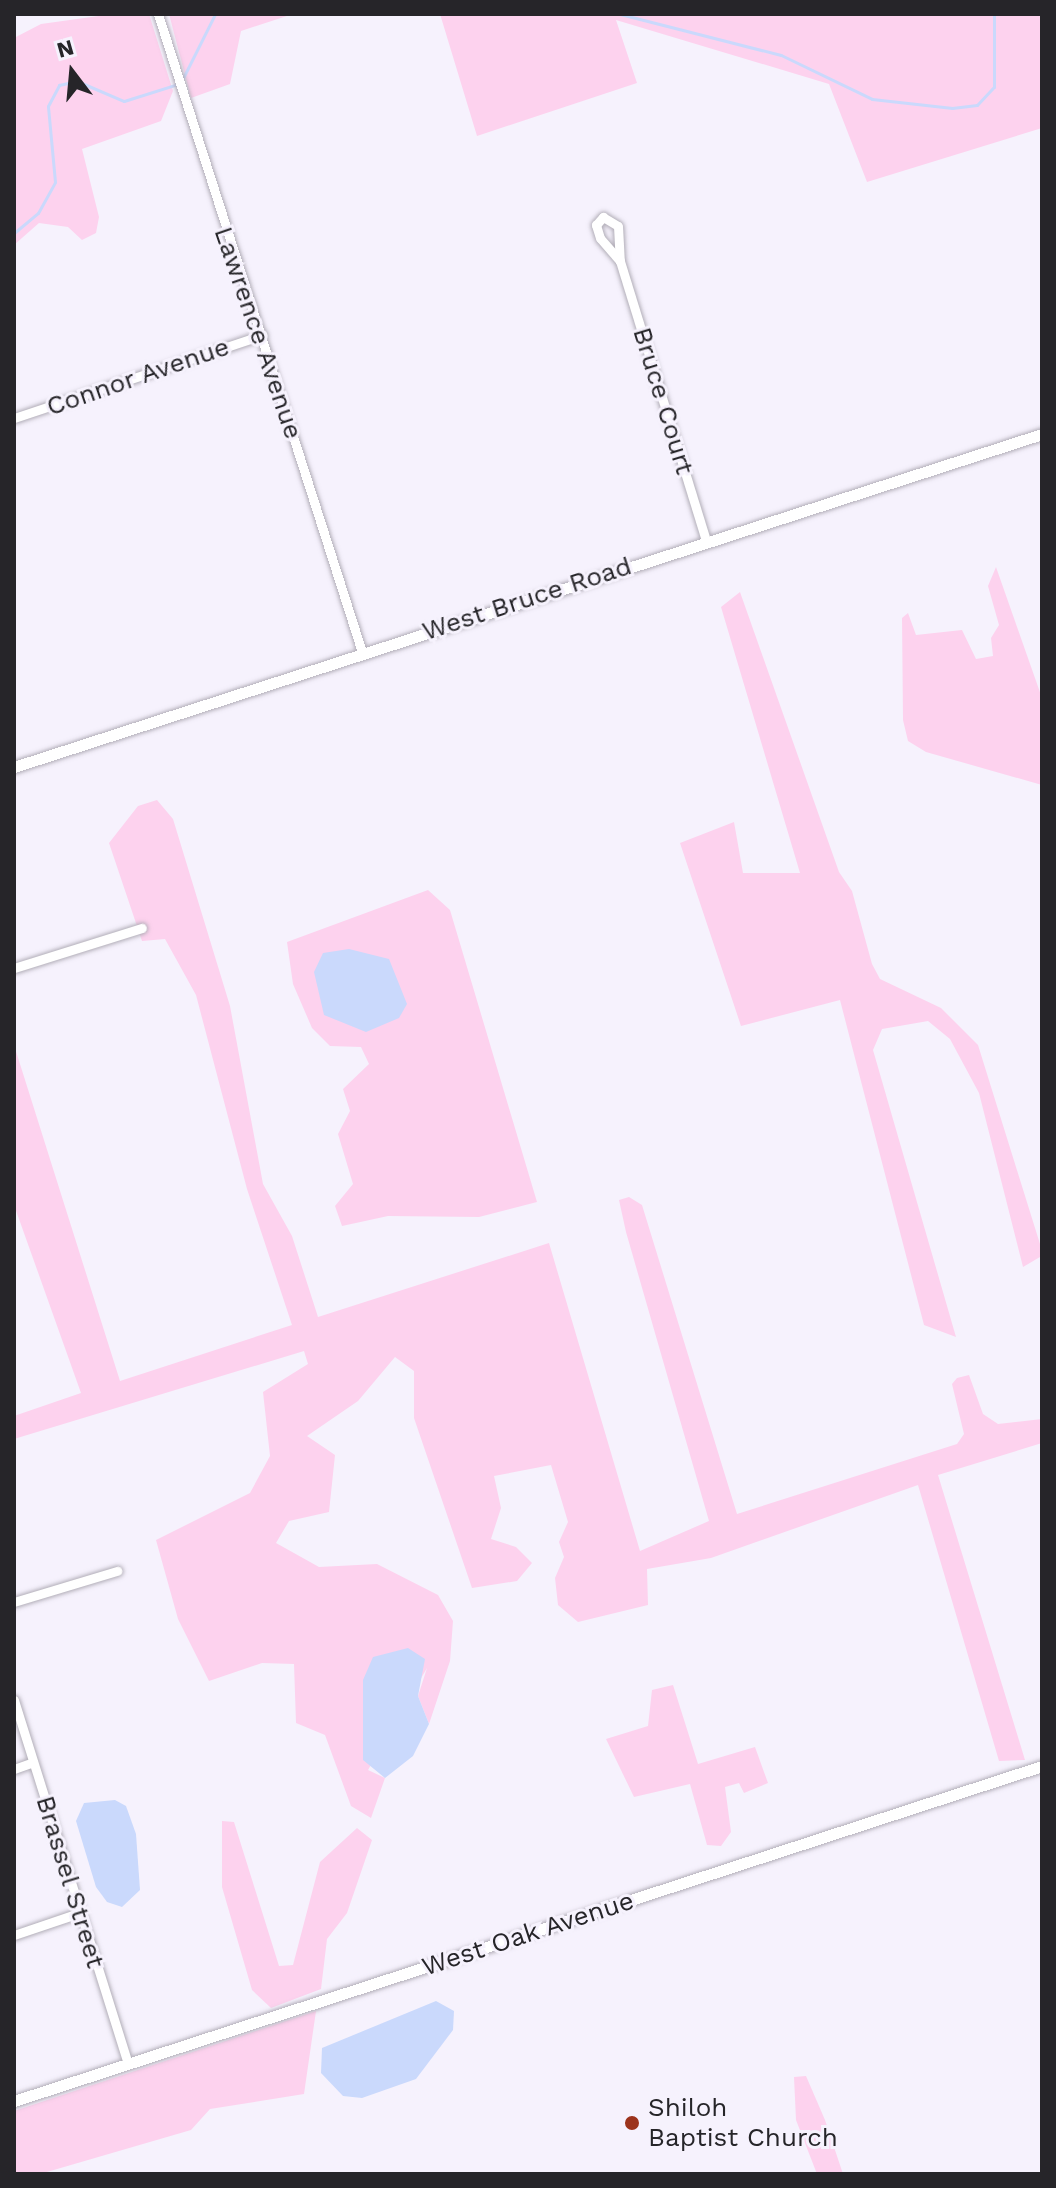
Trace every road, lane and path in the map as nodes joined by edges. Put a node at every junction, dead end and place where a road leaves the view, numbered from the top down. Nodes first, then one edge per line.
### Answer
1 (158, 14) edge
2 (620, 261) dead end
3 (262, 335) junction
4 (14, 418) edge
5 (1042, 434) edge
6 (706, 541) junction
7 (362, 652) junction
8 (14, 767) edge
9 (142, 928) dead end
10 (14, 968) edge
11 (117, 1571) dead end
12 (14, 1602) edge
13 (14, 1700) edge
14 (33, 1762) junction
15 (1042, 1766) edge
16 (14, 1769) edge
17 (79, 1913) junction
18 (14, 1935) edge
19 (128, 2064) junction
20 (14, 2101) edge

1 - 3 street, Lawrence Avenue
2 - 6 street, Bruce Court
3 - 4 street, Connor Avenue
3 - 7 street, Lawrence Avenue
5 - 6 street, West Bruce Road
6 - 7 street, West Bruce Road
7 - 8 street, West Bruce Road
9 - 10 street
11 - 12 street
13 - 14 street, Brassel Street
14 - 16 street
14 - 17 street, Brassel Street
15 - 19 street, West Oak Avenue
17 - 18 street
17 - 19 street, Brassel Street
19 - 20 street, West Oak Avenue

